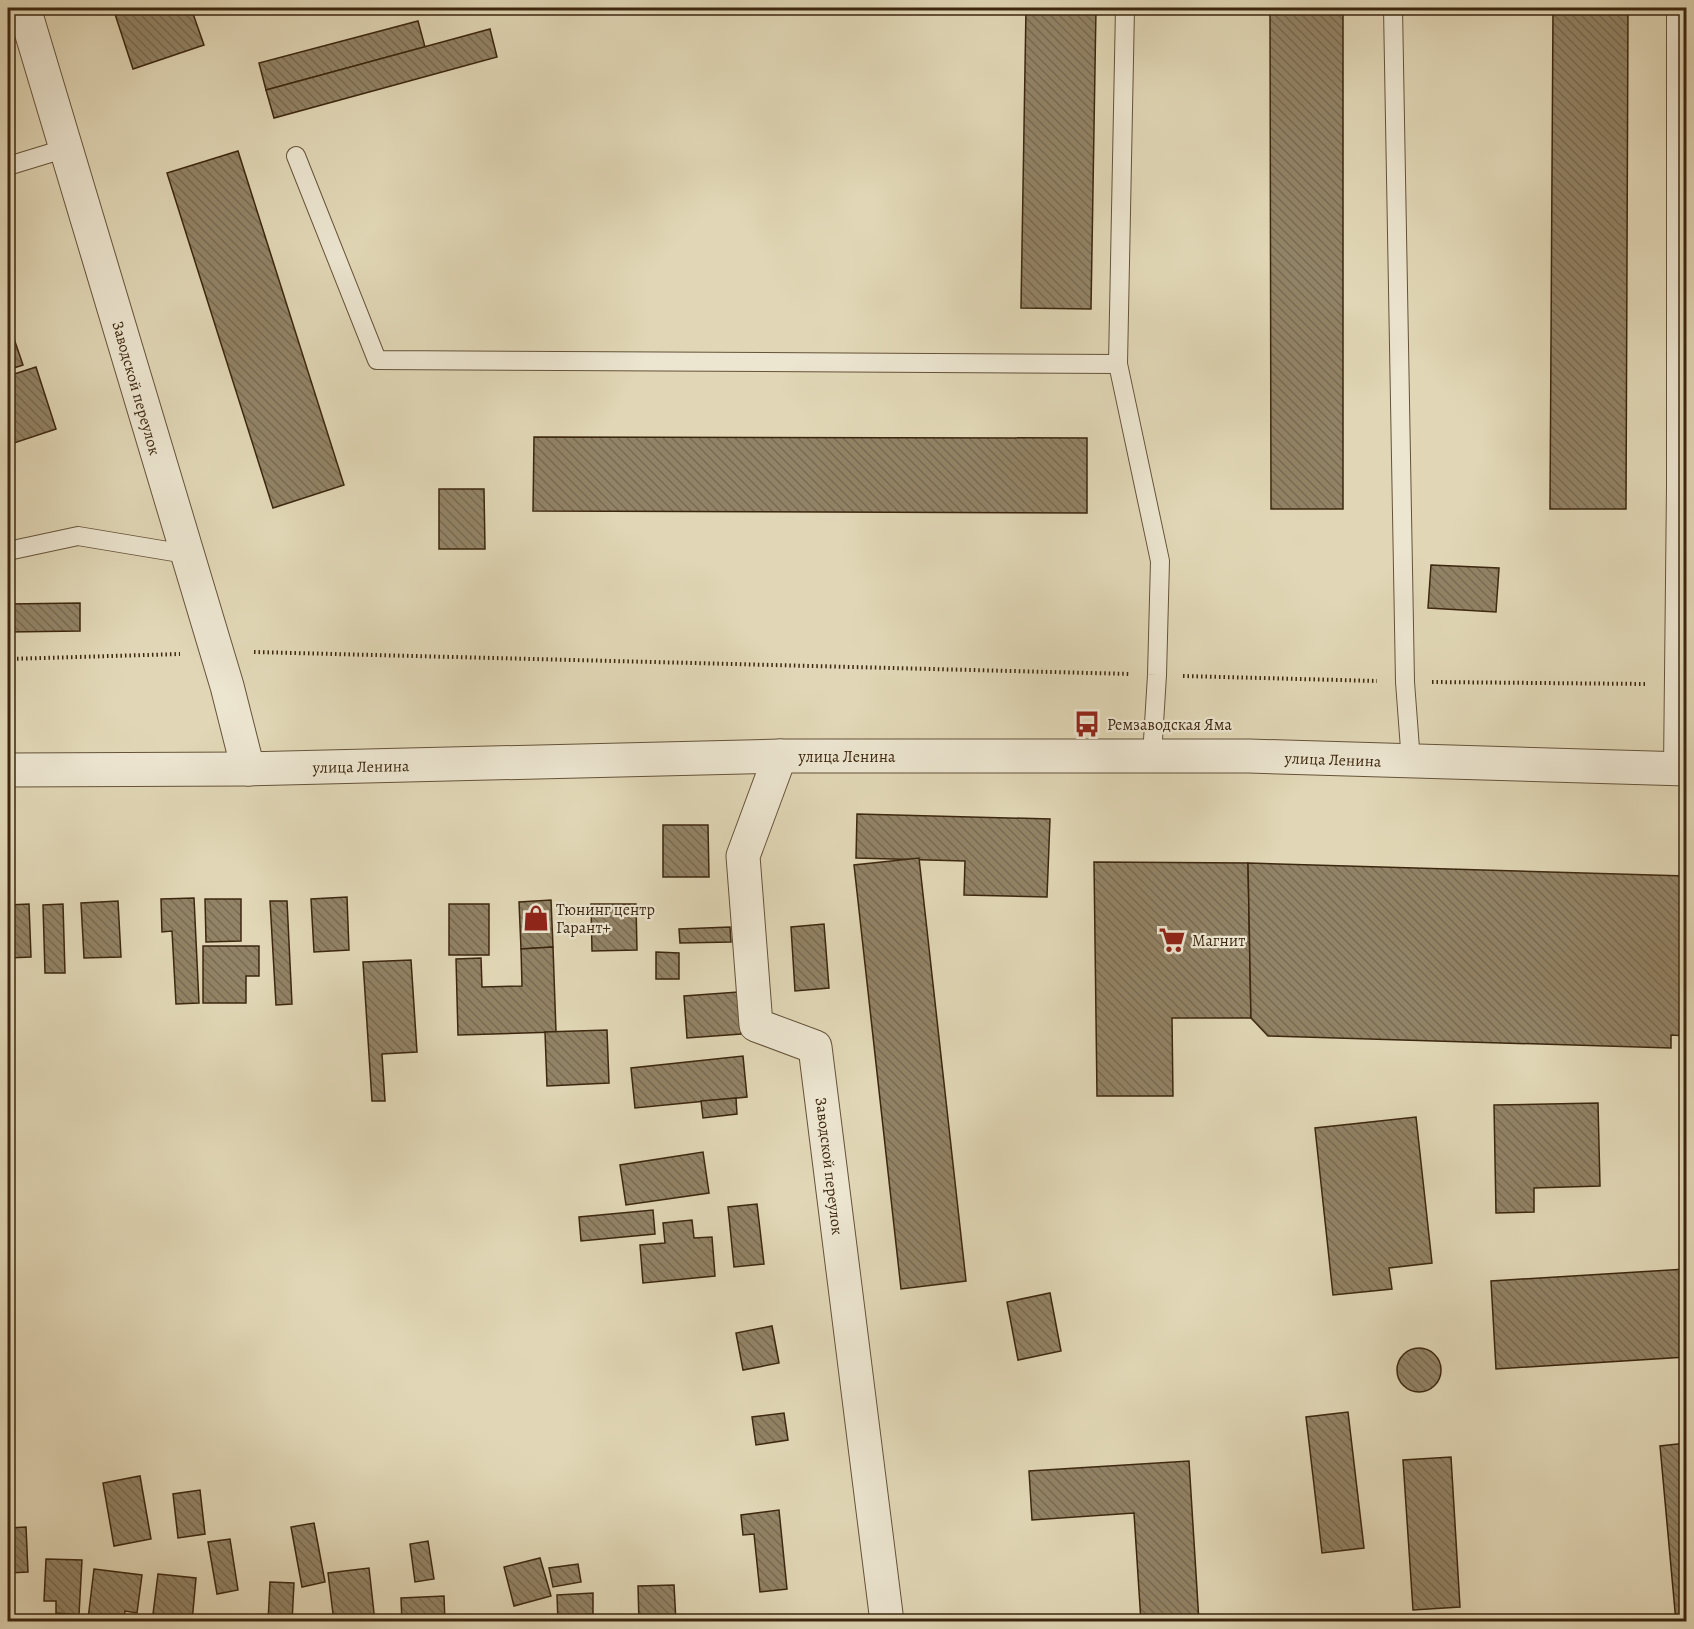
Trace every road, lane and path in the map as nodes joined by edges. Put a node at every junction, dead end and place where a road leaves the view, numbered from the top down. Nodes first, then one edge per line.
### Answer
1 (24, 8) edge
2 (1125, 8) edge
3 (1393, 8) edge
4 (1676, 8) edge
5 (67, 148) junction
6 (296, 156) dead end
7 (8, 166) edge
8 (1118, 364) junction
9 (8, 551) edge
10 (186, 554) junction
11 (216, 653) junction
12 (8, 659) edge
13 (1157, 675) junction
14 (1405, 682) junction
15 (1673, 684) junction
16 (780, 756) junction
17 (1152, 756) junction
18 (1411, 762) junction
19 (248, 769) junction
20 (8, 770) edge
21 (1679, 770) edge
22 (887, 1622) edge

1 - 5 street, Заводской переулок
2 - 8 lane
3 - 14 lane
4 - 15 lane
5 - 7 lane
5 - 10 street, Заводской переулок
6 - 8 lane
8 - 13 lane
9 - 10 lane
10 - 11 street, Заводской переулок
11 - 12 path
11 - 13 path
11 - 19 street, Заводской переулок
13 - 14 path
13 - 17 lane
14 - 15 path
14 - 18 lane
15 - 21 lane
16 - 17 street, улица Ленина
16 - 19 street, улица Ленина
16 - 22 street, Заводской переулок
17 - 18 street, улица Ленина
18 - 21 street, улица Ленина
19 - 20 street, улица Ленина

